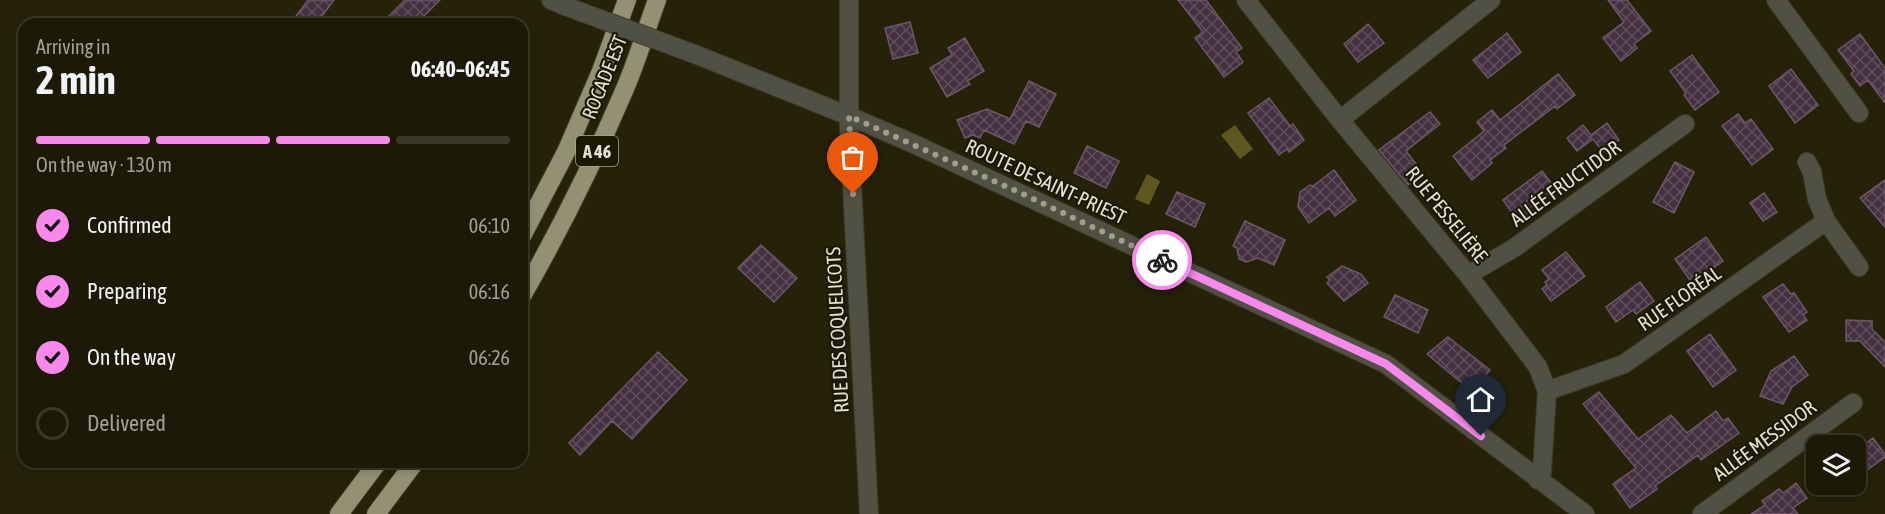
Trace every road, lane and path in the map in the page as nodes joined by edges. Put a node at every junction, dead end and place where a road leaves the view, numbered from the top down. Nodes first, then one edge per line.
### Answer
1 (627, 0) edge
2 (657, 0) edge
3 (849, 0) edge
4 (1246, 0) edge
5 (1491, 0) edge
6 (1776, 0) edge
7 (558, 3) edge
8 (1859, 113) dead end
9 (849, 116) junction
10 (1340, 120) junction
11 (1685, 124) dead end
12 (1807, 162) dead end
13 (1826, 221) junction
14 (528, 225) edge
15 (1859, 267) dead end
16 (1468, 275) junction
17 (528, 285) edge
18 (1547, 391) junction
19 (1853, 402) dead end
20 (374, 468) edge
21 (410, 468) edge
22 (1538, 480) junction
23 (339, 514) edge
24 (376, 514) edge
25 (869, 514) edge
26 (1585, 514) edge
27 (1702, 514) edge

1 - 14 highway, ROCADE EST / A 46
2 - 17 highway, ROCADE EST / A 46
3 - 9 street, RUE DES COQUELICOTS
4 - 10 street, RUE PESSELIÈRE
5 - 10 street
6 - 8 street
7 - 9 street, ROUTE DE SAINT-PRIEST, bridge
9 - 22 street, ROUTE DE SAINT-PRIEST
9 - 25 street, RUE DES COQUELICOTS
10 - 16 street, RUE PESSELIÈRE
11 - 16 street, ALLÉE FRUCTIDOR
12 - 13 street
13 - 15 street
13 - 18 street, RUE FLORÉAL
16 - 18 street, RUE PESSELIÈRE
18 - 22 street, RUE PESSELIÈRE
19 - 27 street, ALLÉE MESSIDOR
20 - 23 highway
21 - 24 highway
22 - 26 street, ROUTE DE SAINT-PRIEST

